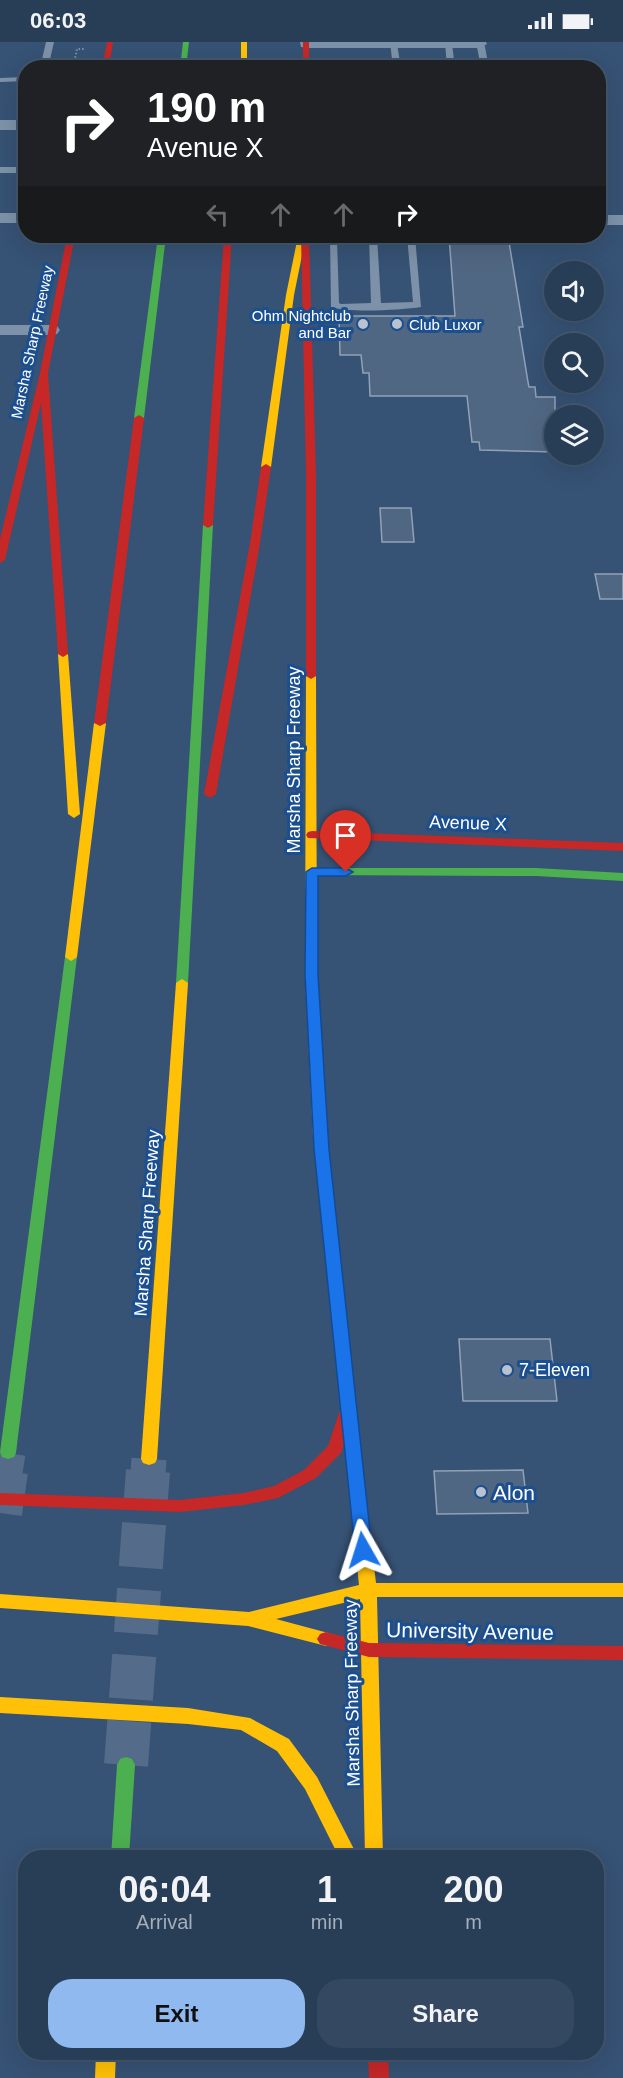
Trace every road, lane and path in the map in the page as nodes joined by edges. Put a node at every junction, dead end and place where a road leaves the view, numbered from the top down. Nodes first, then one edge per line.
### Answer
1 (51, 42) edge
2 (110, 42) edge
3 (186, 42) edge
4 (244, 42) edge
5 (306, 43) edge
6 (352, 43) edge
7 (480, 43) edge
8 (393, 44) junction
9 (448, 44) junction
10 (85, 49) dead end
11 (46, 60) edge
12 (75, 60) edge
13 (107, 60) edge
14 (184, 60) edge
15 (244, 60) edge
16 (306, 60) edge
17 (395, 60) edge
18 (450, 60) edge
19 (483, 60) edge
20 (18, 79) edge
21 (0, 80) edge
22 (0, 125) edge
23 (18, 125) edge
24 (0, 170) edge
25 (18, 170) edge
26 (0, 218) edge
27 (18, 218) edge
28 (606, 220) edge
29 (623, 220) edge
30 (70, 243) edge
31 (161, 243) edge
32 (228, 243) edge
33 (302, 243) edge
34 (309, 243) edge
35 (330, 243) edge
36 (373, 243) edge
37 (412, 243) edge
38 (320, 260) junction
39 (376, 307) junction
40 (0, 330) edge
41 (51, 330) junction
42 (44, 373) junction
43 (1, 552) edge
44 (312, 835) junction
45 (623, 847) edge
46 (312, 872) junction
47 (623, 877) edge
48 (79, 896) junction
49 (186, 923) junction
50 (348, 1411) junction
51 (8, 1453) tunnel mouth
52 (149, 1459) tunnel mouth
53 (0, 1499) edge
54 (368, 1590) junction
55 (623, 1590) edge
56 (0, 1601) edge
57 (248, 1619) junction
58 (369, 1650) junction
59 (623, 1653) edge
60 (0, 1705) edge
61 (126, 1765) tunnel mouth
62 (120, 1850) edge
63 (345, 1850) edge
64 (374, 1850) edge
65 (106, 2060) edge
66 (378, 2060) edge
67 (105, 2078) edge
68 (379, 2078) edge

1 - 11 lane
2 - 13 main road
3 - 14 main road
4 - 15 main road
5 - 6 street
5 - 16 main road
6 - 8 street
7 - 9 street
7 - 19 lane
8 - 9 street
8 - 17 lane
9 - 18 lane
10 - 12 path
20 - 21 lane
22 - 23 street
24 - 25 lane
26 - 27 street
28 - 29 street
30 - 41 main road, Marsha Sharp Freeway
31 - 48 main road
32 - 49 main road, Marsha Sharp Freeway
33 - 49 main road
34 - 38 main road, Marsha Sharp Freeway
35 - 38 lane
36 - 39 lane
37 - 39 lane
38 - 39 lane
38 - 44 main road, Marsha Sharp Freeway
40 - 41 street
41 - 42 main road, Marsha Sharp Freeway
42 - 43 main road, Marsha Sharp Freeway
42 - 48 main road
44 - 45 main road, Avenue X
44 - 46 main road, Marsha Sharp Freeway
46 - 47 main road
46 - 50 main road, Marsha Sharp Freeway
48 - 51 main road
49 - 52 main road, Marsha Sharp Freeway
50 - 53 main road
50 - 54 main road, Marsha Sharp Freeway
54 - 55 main road, University Avenue
54 - 57 main road, University Avenue
54 - 58 main road, Marsha Sharp Freeway
56 - 57 main road, University Avenue
57 - 58 main road, University Avenue
58 - 59 main road, University Avenue
58 - 64 main road, Marsha Sharp Freeway
60 - 63 main road
61 - 62 main road
65 - 67 main road
66 - 68 main road

